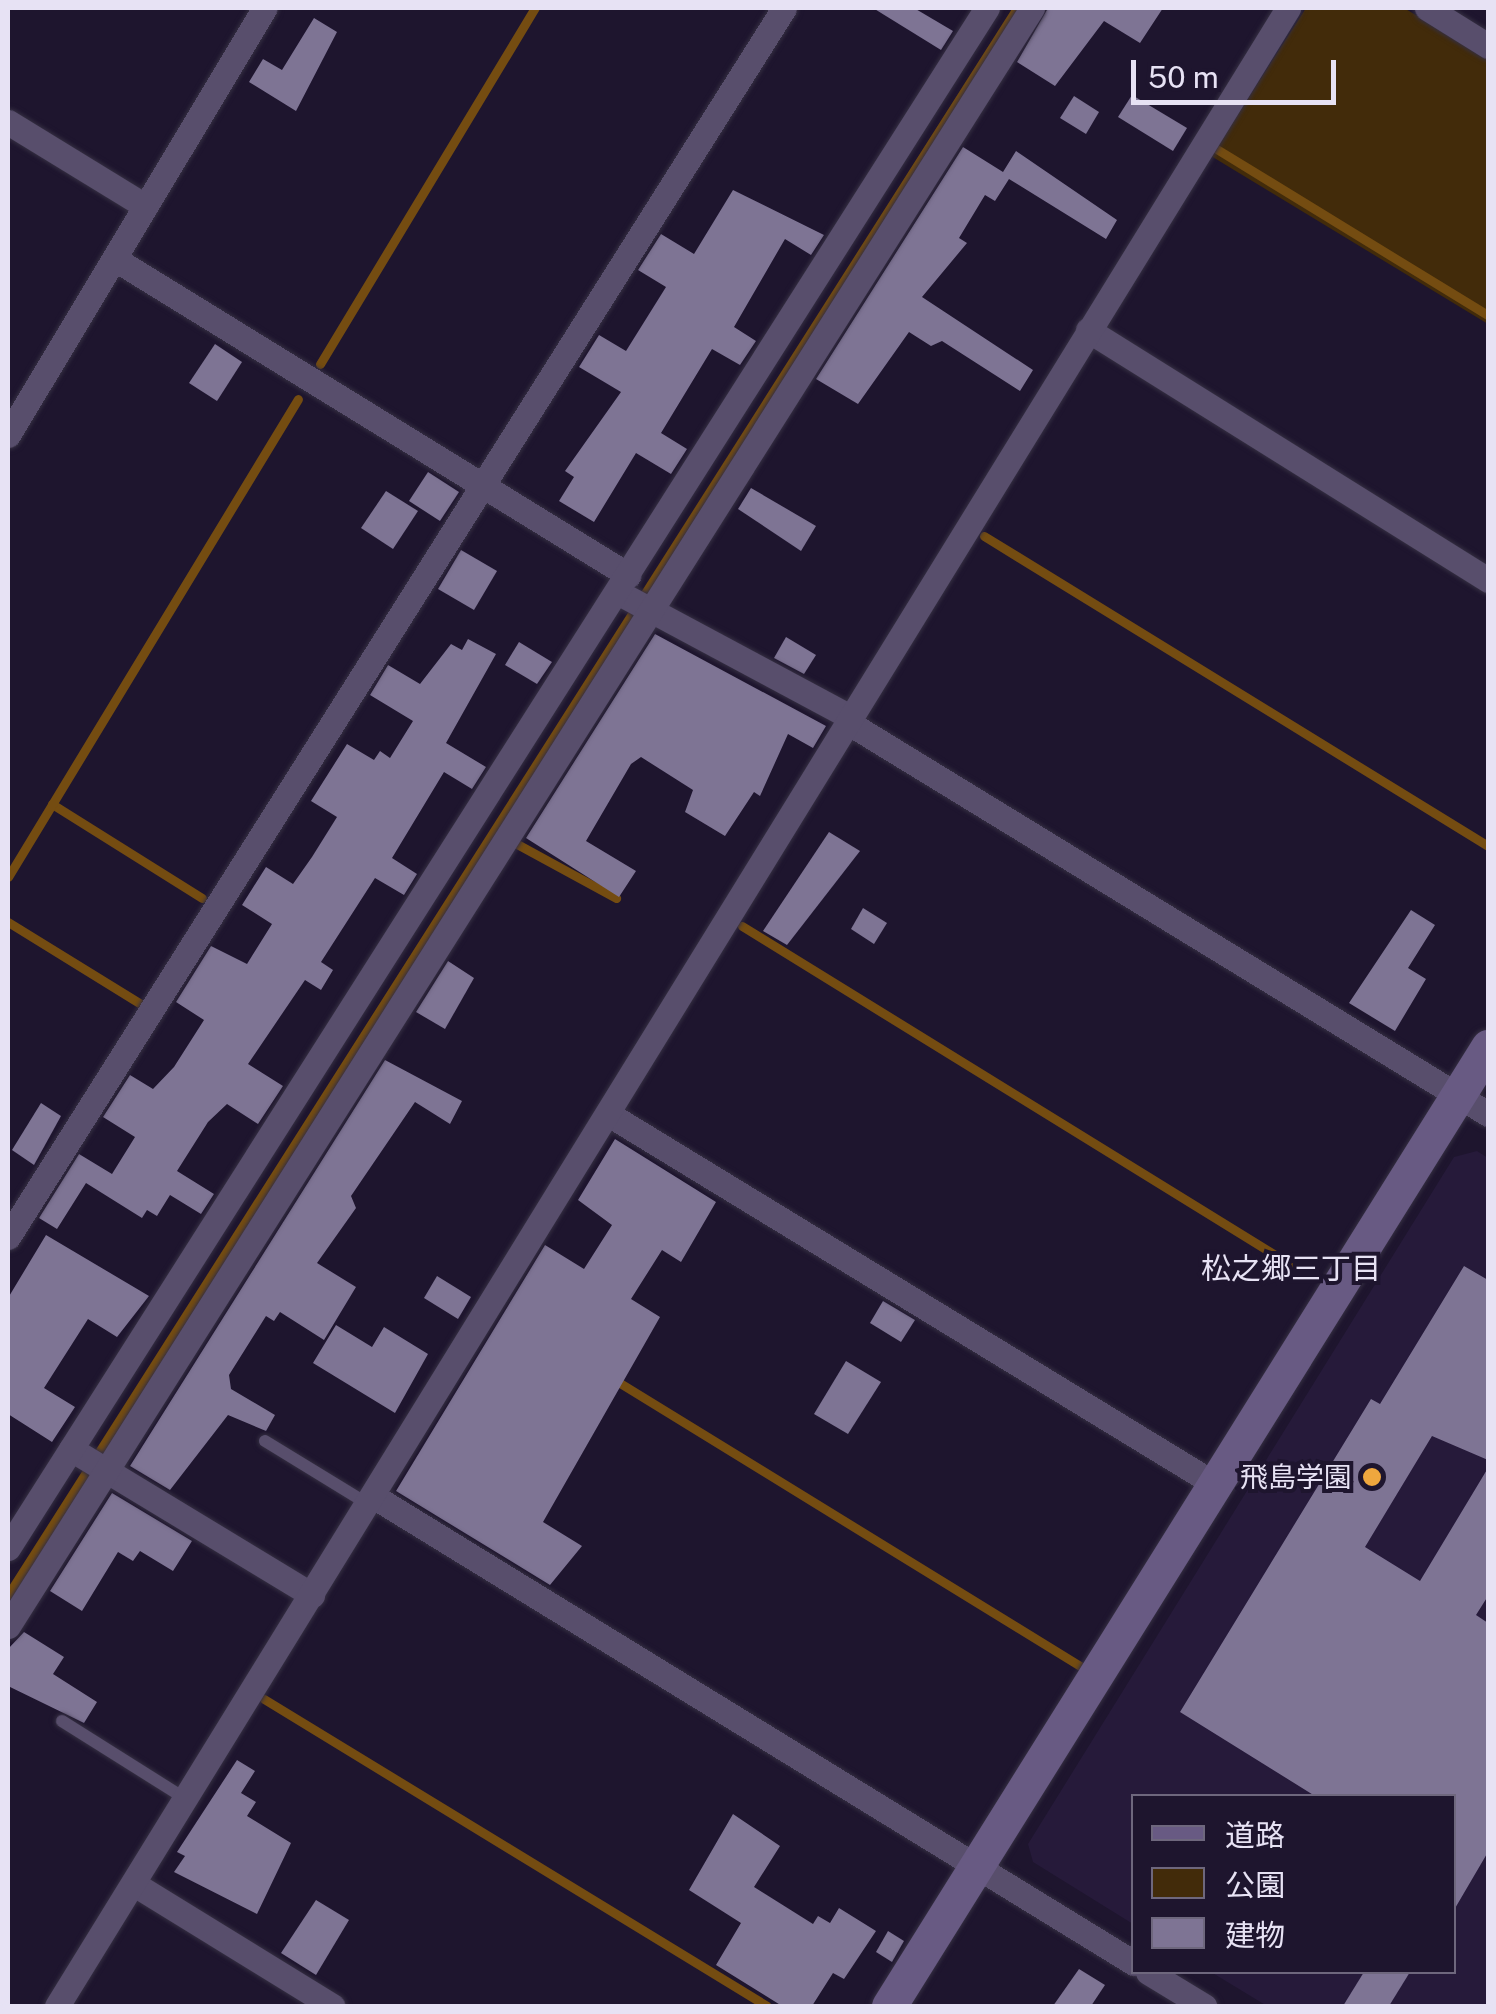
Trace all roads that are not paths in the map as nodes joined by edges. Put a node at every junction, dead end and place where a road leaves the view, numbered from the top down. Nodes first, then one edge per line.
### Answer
1 (266, 8) edge
2 (784, 8) edge
3 (987, 8) edge
4 (1032, 8) edge
5 (1288, 8) edge
6 (1426, 8) edge
7 (1488, 46) edge
8 (8, 122) edge
9 (146, 206) junction
10 (114, 259) junction
11 (1088, 330) junction
12 (8, 435) edge
13 (483, 487) junction
14 (1488, 580) edge
15 (634, 597) junction
16 (850, 721) junction
17 (1488, 1046) edge
18 (1474, 1105) edge
19 (610, 1115) junction
20 (8, 1237) edge
21 (264, 1441) dead end
22 (90, 1461) junction
23 (1213, 1483) junction
24 (370, 1500) junction
25 (12, 1533) edge
26 (312, 1595) junction
27 (8, 1626) edge
28 (62, 1721) dead end
29 (186, 1799) junction
30 (976, 1865) junction
31 (134, 1884) junction
32 (1131, 1961) edge
33 (1151, 1974) edge
34 (57, 2006) edge
35 (332, 2006) edge
36 (888, 2006) edge
37 (1204, 2006) edge

1 - 9 street
2 - 13 street
3 - 15 street
4 - 15 street
5 - 11 street
6 - 7 street
8 - 9 street
9 - 10 street
10 - 12 street
10 - 13 street
11 - 14 street
11 - 16 street
13 - 15 street
13 - 20 street
15 - 16 street
15 - 22 street
15 - 22 street
16 - 18 street
16 - 19 street
17 - 18 street
18 - 23 street
19 - 23 street
19 - 24 street
21 - 24 lane
22 - 25 street
22 - 26 street
22 - 27 street
23 - 30 street
24 - 26 street
24 - 30 street
26 - 29 street
28 - 29 lane
29 - 31 street
30 - 32 street
30 - 36 street
31 - 34 street
31 - 35 street
33 - 37 street

